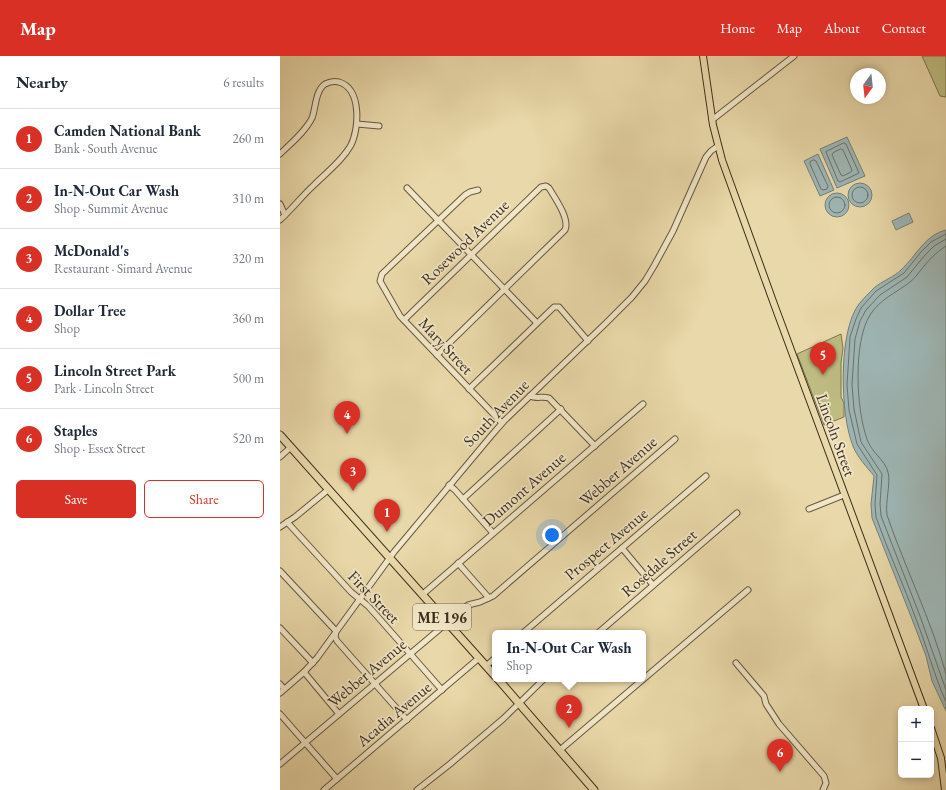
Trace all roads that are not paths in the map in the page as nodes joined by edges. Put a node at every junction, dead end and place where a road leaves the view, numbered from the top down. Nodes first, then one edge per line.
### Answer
1 (703, 56) edge
2 (794, 56) edge
3 (712, 120) junction
4 (357, 124) junction
5 (380, 126) dead end
6 (718, 146) junction
7 (280, 154) edge
8 (407, 188) dead end
9 (478, 190) dead end
10 (280, 204) edge
11 (285, 215) junction
12 (280, 220) edge
13 (439, 220) junction
14 (471, 254) junction
15 (505, 289) junction
16 (404, 320) junction
17 (537, 323) junction
18 (588, 341) junction
19 (437, 355) junction
20 (469, 389) junction
21 (530, 396) junction
22 (643, 404) dead end
23 (561, 409) junction
24 (502, 423) junction
25 (280, 435) edge
26 (675, 439) dead end
27 (595, 446) junction
28 (291, 447) junction
29 (280, 457) edge
30 (706, 476) dead end
31 (449, 485) junction
32 (329, 489) junction
33 (844, 495) junction
34 (463, 499) junction
35 (809, 509) dead end
36 (737, 513) dead end
37 (287, 522) junction
38 (280, 527) edge
39 (493, 533) junction
40 (622, 548) junction
41 (390, 558) junction
42 (458, 563) junction
43 (280, 572) edge
44 (653, 585) junction
45 (748, 590) dead end
46 (422, 594) junction
47 (489, 598) junction
48 (360, 599) junction
49 (447, 622) junction
50 (280, 628) edge
51 (526, 630) edge
52 (601, 630) edge
53 (336, 631) junction
54 (410, 654) junction
55 (479, 658) junction
56 (492, 661) edge
57 (313, 663) junction
58 (736, 663) dead end
59 (486, 666) junction
60 (304, 672) junction
61 (492, 673) edge
62 (646, 677) edge
63 (501, 682) edge
64 (541, 682) edge
65 (640, 682) edge
66 (280, 684) edge
67 (375, 684) junction
68 (442, 690) junction
69 (282, 691) edge
70 (519, 703) junction
71 (923, 706) edge
72 (280, 714) edge
73 (339, 714) junction
74 (407, 720) junction
75 (934, 737) edge
76 (305, 743) junction
77 (560, 750) junction
78 (280, 764) edge
79 (337, 779) junction
80 (324, 790) edge
81 (417, 790) edge
82 (594, 790) edge
83 (823, 790) edge
84 (945, 790) edge

1 - 3 main road, Lincoln Street
2 - 3 street
3 - 6 main road, Lincoln Street
4 - 5 street
4 - 7 street
4 - 11 street
6 - 18 street, South Avenue
6 - 33 main road, Lincoln Street
8 - 13 street
9 - 13 street
10 - 11 street
11 - 12 street
13 - 14 street
13 - 16 street, Mary Street
14 - 15 street
14 - 15 street, Rosewood Avenue
14 - 16 street, Rosewood Avenue
15 - 17 street
15 - 19 street
16 - 19 street, Mary Street
17 - 18 street
17 - 20 street
18 - 21 street, South Avenue
19 - 20 street, Mary Street
20 - 24 street, Mary Street
21 - 23 street
21 - 24 street, South Avenue
22 - 27 street, Dumont Avenue
23 - 27 street
23 - 34 street
24 - 31 street, South Avenue
25 - 28 highway, ME 196
26 - 47 street, Webber Avenue
27 - 39 street, Dumont Avenue
28 - 29 street
28 - 32 highway, ME 196
30 - 40 street, Prospect Avenue
31 - 34 street
31 - 41 street, South Avenue
32 - 37 street
32 - 41 highway, ME 196
33 - 35 street
33 - 71 main road, Lincoln Street
34 - 39 street
36 - 44 street, Rosedale Street
37 - 38 street
37 - 48 street, First Street
39 - 42 street, Dumont Avenue
40 - 44 street
40 - 51 street, Prospect Avenue
41 - 46 highway, ME 196
41 - 48 street, South Avenue
42 - 46 street, Dumont Avenue
42 - 47 street
43 - 53 street
44 - 52 street, Rosedale Street
45 - 62 street
46 - 49 highway, ME 196
47 - 49 street, Webber Avenue
48 - 53 street, South Avenue
48 - 54 street, First Street
49 - 54 street, Webber Avenue
49 - 55 highway, ME 196
50 - 57 street
53 - 57 street, South Avenue
53 - 67 street
54 - 67 street, Webber Avenue
54 - 68 street, First Street
55 - 59 highway, ME 196
55 - 68 street, Acadia Avenue
56 - 59 street
57 - 60 street, South Avenue
58 - 83 street
59 - 61 highway, ME 196
60 - 69 street, South Avenue
60 - 73 street
63 - 70 highway
64 - 70 street
65 - 77 street
66 - 69 street
67 - 73 street, Webber Avenue
67 - 74 street
68 - 74 street, Acadia Avenue
70 - 77 highway
70 - 81 street
72 - 76 street
73 - 76 street, Webber Avenue
74 - 79 street, Acadia Avenue
75 - 84 main road
76 - 78 street, Webber Avenue
76 - 79 street
77 - 82 highway
79 - 80 street, Acadia Avenue

